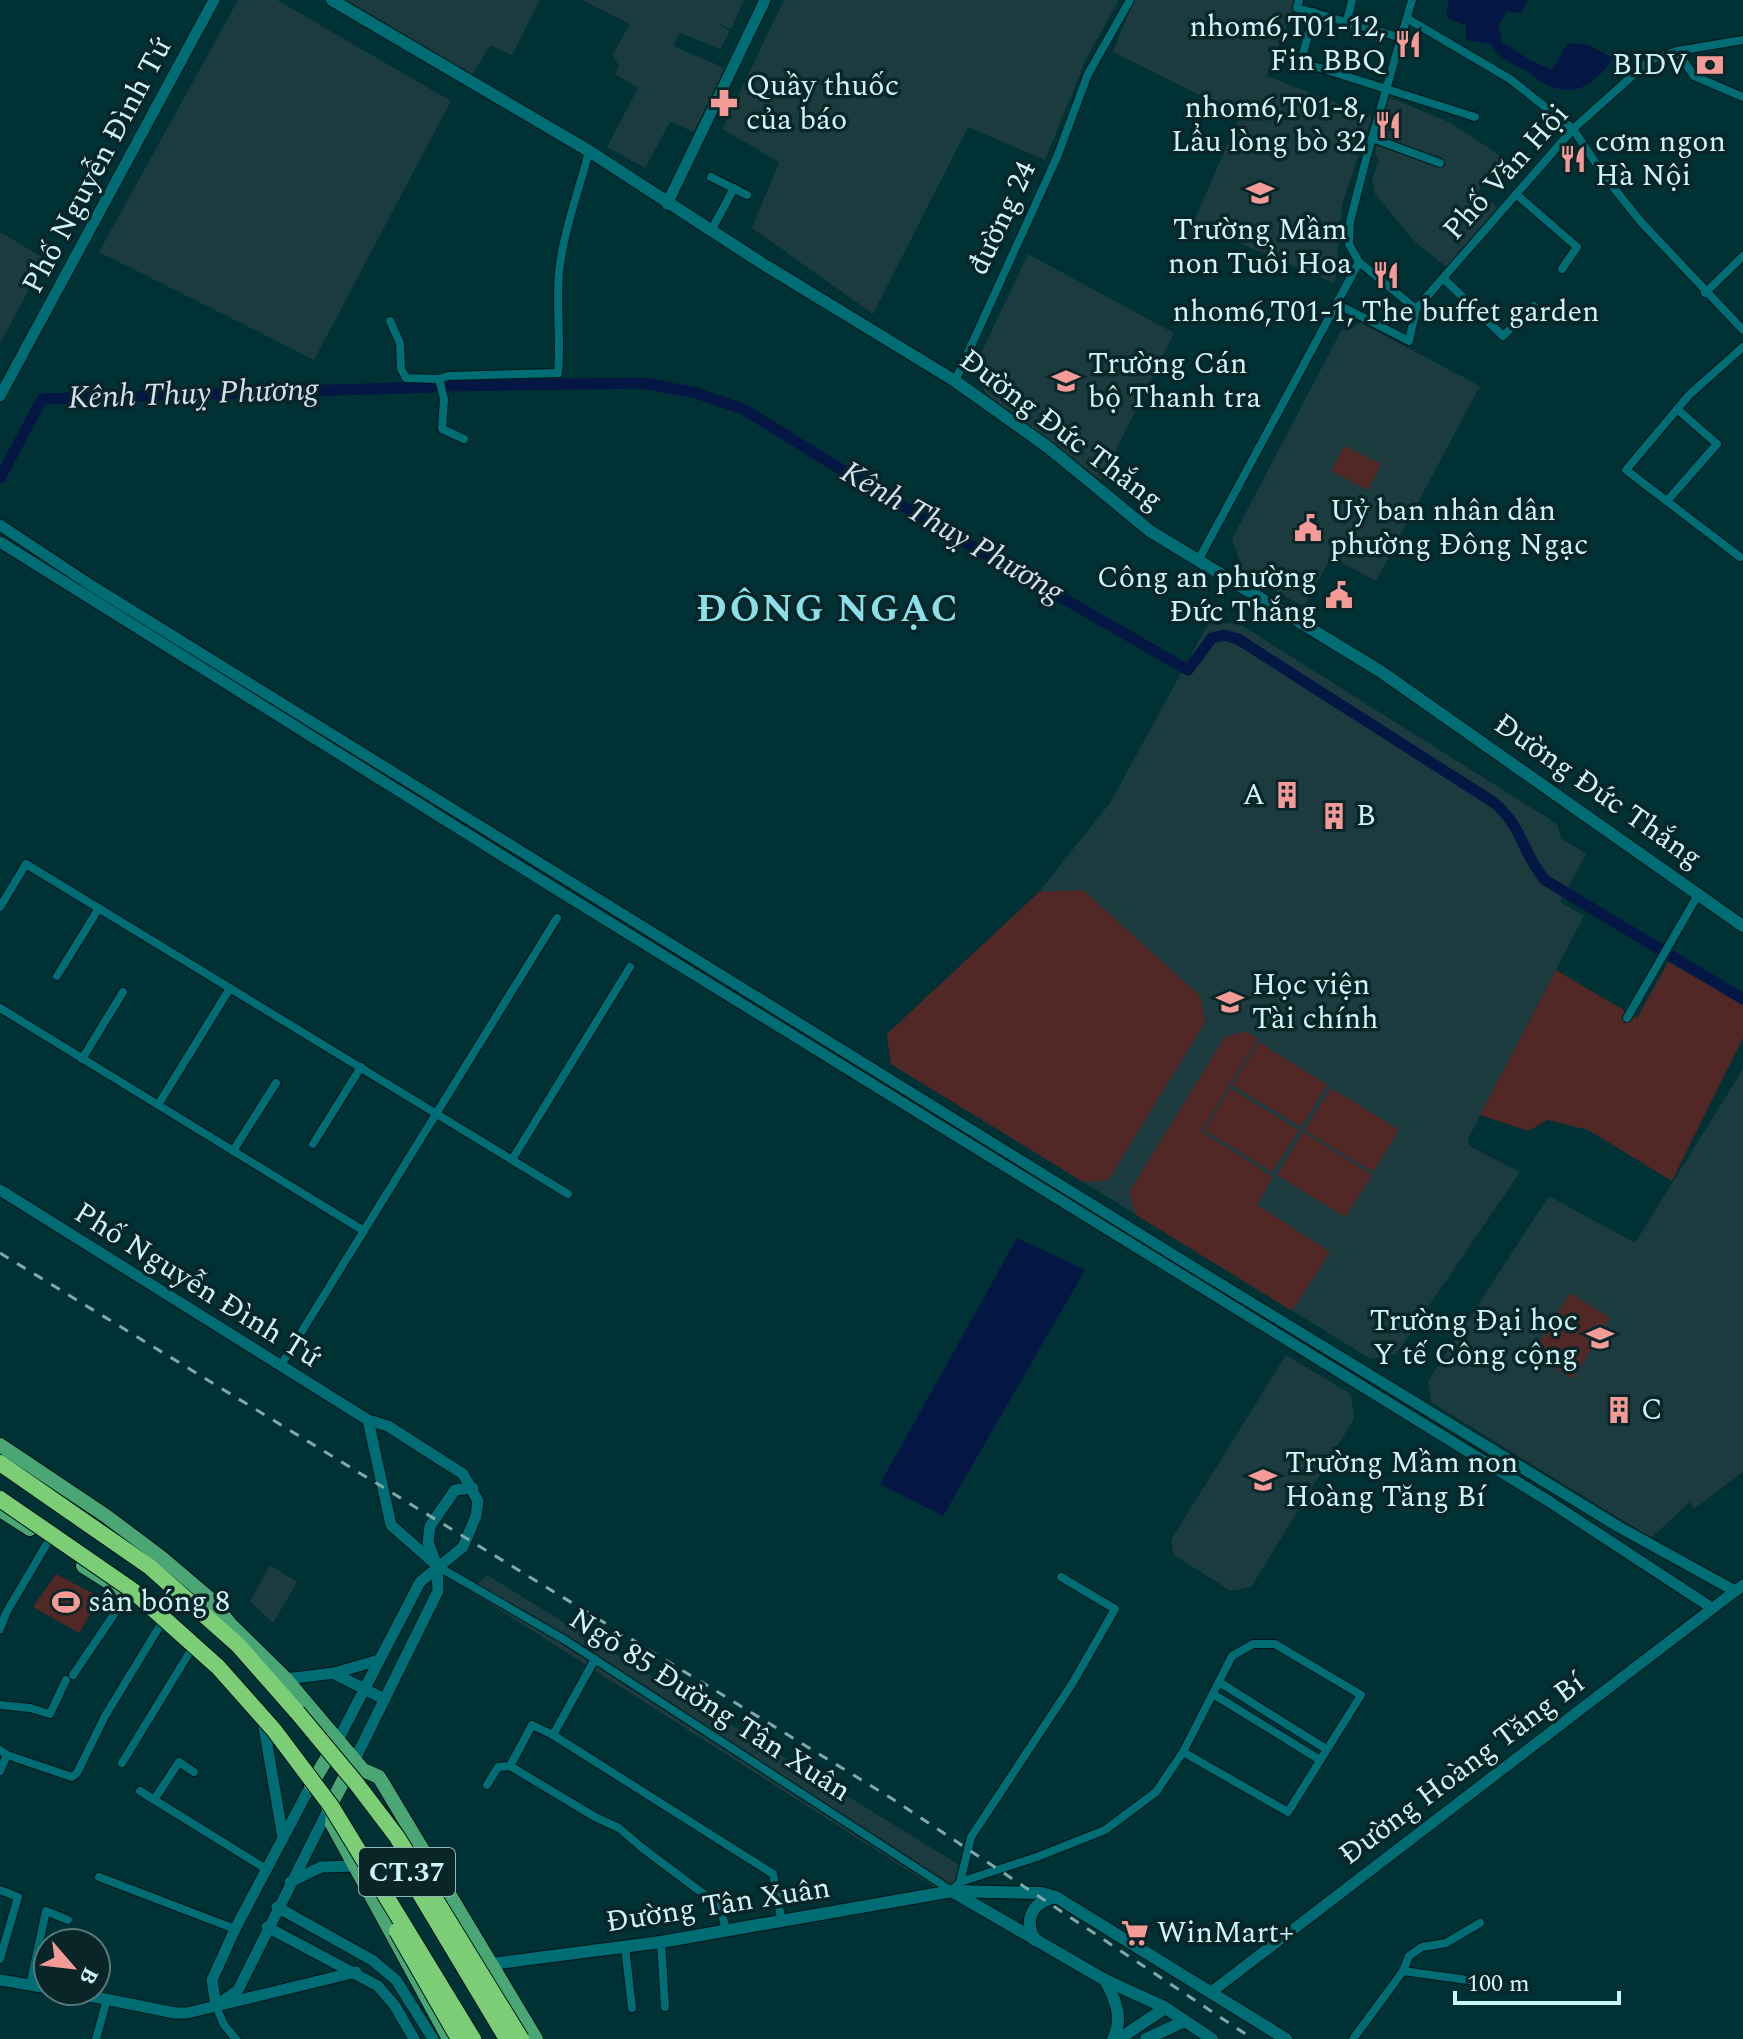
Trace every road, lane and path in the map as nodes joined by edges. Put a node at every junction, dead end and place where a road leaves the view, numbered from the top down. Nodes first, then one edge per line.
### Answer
1 (214, 0) edge
2 (332, 0) edge
3 (765, 0) edge
4 (1130, 0) edge
5 (1352, 0) edge
6 (1412, 0) edge
7 (1298, 4) edge
8 (1314, 12) junction
9 (1408, 19) junction
10 (1347, 21) junction
11 (1402, 38) junction
12 (1743, 40) edge
13 (1677, 51) junction
14 (1385, 89) junction
15 (1743, 97) edge
16 (1475, 117) dead end
17 (1573, 129) junction
18 (1372, 138) junction
19 (589, 151) junction
20 (1440, 163) dead end
21 (711, 177) dead end
22 (734, 188) junction
23 (1516, 194) junction
24 (747, 195) dead end
25 (667, 204) junction
26 (711, 231) junction
27 (1743, 256) edge
28 (1359, 262) junction
29 (1562, 269) dead end
30 (1444, 279) junction
31 (1705, 293) junction
32 (1337, 304) junction
33 (1534, 306) dead end
34 (1416, 309) junction
35 (390, 321) dead end
36 (1743, 330) edge
37 (1743, 347) edge
38 (439, 379) junction
39 (955, 381) junction
40 (0, 396) edge
41 (1677, 409) junction
42 (464, 439) dead end
43 (1667, 501) junction
44 (0, 525) edge
45 (0, 542) edge
46 (1740, 557) dead end
47 (1199, 559) junction
48 (1699, 893) junction
49 (0, 907) edge
50 (99, 908) junction
51 (557, 918) dead end
52 (1743, 926) edge
53 (630, 967) dead end
54 (57, 976) dead end
55 (230, 988) junction
56 (123, 992) dead end
57 (0, 1008) edge
58 (1627, 1018) dead end
59 (82, 1059) junction
60 (361, 1067) junction
61 (276, 1083) dead end
62 (158, 1105) junction
63 (437, 1113) junction
64 (313, 1144) dead end
65 (233, 1151) junction
66 (513, 1158) junction
67 (0, 1190) edge
68 (568, 1194) dead end
69 (364, 1231) junction
70 (281, 1365) junction
71 (368, 1420) junction
72 (0, 1445) edge
73 (0, 1461) edge
74 (473, 1488) junction
75 (0, 1500) edge
76 (0, 1510) edge
77 (49, 1540) junction
78 (437, 1566) junction
79 (1061, 1577) dead end
80 (1739, 1588) edge
81 (124, 1593) junction
82 (1712, 1608) junction
83 (161, 1624) junction
84 (230, 1624) junction
85 (0, 1629) edge
86 (191, 1650) junction
87 (595, 1659) junction
88 (379, 1660) junction
89 (334, 1673) junction
90 (286, 1679) junction
91 (1219, 1682) junction
92 (364, 1689) junction
93 (1213, 1694) junction
94 (384, 1699) junction
95 (0, 1705) edge
96 (297, 1712) junction
97 (264, 1727) junction
98 (553, 1735) junction
99 (338, 1740) junction
100 (1326, 1749) junction
101 (1183, 1752) junction
102 (3, 1753) edge
103 (1320, 1760) junction
104 (122, 1763) dead end
105 (359, 1765) junction
106 (510, 1766) junction
107 (0, 1771) edge
108 (194, 1772) dead end
109 (311, 1785) junction
110 (487, 1785) dead end
111 (140, 1791) dead end
112 (154, 1800) junction
113 (331, 1809) junction
114 (283, 1838) junction
115 (355, 1866) junction
116 (266, 1869) junction
117 (99, 1877) dead end
118 (290, 1883) junction
119 (956, 1887) junction
120 (0, 1890) edge
121 (1056, 1897) junction
122 (277, 1907) junction
123 (68, 1920) dead end
124 (782, 1923) junction
125 (1480, 1923) dead end
126 (267, 1927) junction
127 (235, 1929) junction
128 (726, 1931) junction
129 (1035, 1941) junction
130 (661, 1942) junction
131 (625, 1947) junction
132 (0, 1959) edge
133 (491, 1964) junction
134 (1403, 1971) junction
135 (356, 1972) junction
136 (0, 1980) edge
137 (1105, 1980) junction
138 (1482, 1982) dead end
139 (30, 1985) joint
140 (1210, 1993) junction
141 (112, 2000) edge
142 (216, 2006) junction
143 (105, 2007) edge
144 (665, 2007) dead end
145 (632, 2008) dead end
146 (1165, 2008) junction
147 (1185, 2021) junction
148 (96, 2039) edge
149 (236, 2039) edge
150 (414, 2039) edge
151 (433, 2039) edge
152 (449, 2039) edge
153 (459, 2039) edge
154 (471, 2039) edge
155 (507, 2039) edge
156 (518, 2039) edge
157 (536, 2039) edge
158 (1116, 2039) edge
159 (1146, 2039) edge
160 (1212, 2039) edge
161 (1286, 2039) edge
162 (1353, 2039) edge

1 - 40 street, Phố Nguyễn Đình Tứ
2 - 19 main road, Đường Đức Thắng
3 - 25 street
4 - 39 street, đường 24
5 - 10 street
6 - 9 street
7 - 8 street
8 - 10 street
8 - 14 street
9 - 11 street
9 - 17 street
10 - 11 street
11 - 14 street
12 - 13 street, Phố Văn Hội
13 - 15 street
13 - 17 street, Phố Văn Hội
14 - 16 street
14 - 18 street
17 - 23 street, Phố Văn Hội
17 - 31 street
18 - 20 street
18 - 28 street
19 - 25 main road, Đường Đức Thắng
19 - 38 street
21 - 22 street
22 - 24 street
22 - 26 street
23 - 29 street
23 - 30 street, Phố Văn Hội
25 - 26 main road, Đường Đức Thắng
26 - 39 main road, Đường Đức Thắng
27 - 31 street
28 - 32 street
28 - 34 street
30 - 33 street
30 - 34 street, Phố Văn Hội
31 - 36 street
32 - 34 street, Phố Văn Hội
32 - 47 street
35 - 38 street
37 - 41 street
38 - 42 street
39 - 47 main road, Đường Đức Thắng
41 - 43 street
41 - 43 street
43 - 46 street
44 - 80 street
45 - 82 street
47 - 48 main road, Đường Đức Thắng
48 - 52 main road, Đường Đức Thắng
48 - 58 street
49 - 50 street
50 - 54 street
50 - 55 street
51 - 63 street
53 - 66 street
55 - 60 street
55 - 62 street
56 - 59 street
57 - 59 street
59 - 62 street
60 - 63 street
60 - 64 street
61 - 65 street
62 - 65 street
63 - 66 street
63 - 69 street
65 - 69 street
66 - 68 street
67 - 70 street, Phố Nguyễn Đình Tứ
69 - 70 street
70 - 71 street, Phố Nguyễn Đình Tứ
71 - 74 street, Phố Nguyễn Đình Tứ
71 - 78 street
72 - 84 main road
73 - 84 main road
73 - 96 highway, CT.37
74 - 78 street
74 - 78 street
75 - 81 main road
75 - 113 highway, CT.37, bridge
76 - 77 main road
77 - 81 main road
77 - 85 street
78 - 87 street, Ngõ 85 Đường Tân Xuân
78 - 88 street
78 - 94 street
79 - 119 street
80 - 82 street, Đường Hoàng Tăng Bí
81 - 83 main road
81 - 95 street
82 - 140 street, Đường Hoàng Tăng Bí
83 - 86 main road
83 - 102 street
84 - 90 main road
86 - 97 main road
86 - 104 street
87 - 98 street
87 - 119 street, Ngõ 85 Đường Tân Xuân
88 - 89 street
88 - 92 street
89 - 90 street
89 - 92 street
90 - 99 main road
91 - 93 street
91 - 100 street
91 - 100 street
92 - 94 street
92 - 99 street
93 - 101 street
93 - 103 street
94 - 105 street
96 - 155 highway, CT.37, bridge
96 - 156 highway, bridge
97 - 109 main road
97 - 114 street
98 - 106 street
98 - 124 street
99 - 105 main road
99 - 109 main road
100 - 103 street
101 - 103 street
101 - 119 street
102 - 107 street
105 - 113 main road
105 - 133 main road
105 - 156 main road
106 - 110 street
106 - 128 street
108 - 112 street
109 - 113 main road
109 - 114 street
111 - 112 street
112 - 116 street
113 - 115 main road
113 - 118 street
113 - 153 highway, bridge
113 - 154 highway, CT.37, bridge
114 - 116 street
115 - 118 street
115 - 152 main road
116 - 127 street
117 - 127 street
118 - 122 street
119 - 121 main road, Đường Tân Xuân
119 - 124 main road, Đường Tân Xuân
119 - 129 main road
120 - 132 street
121 - 129 main road
121 - 140 main road, Đường Tân Xuân
122 - 126 street
122 - 151 street
123 - 139 street
124 - 128 main road, Đường Tân Xuân
125 - 134 street
126 - 135 street
126 - 142 street
127 - 142 street
128 - 130 main road, Đường Tân Xuân
129 - 137 main road
130 - 131 main road, Đường Tân Xuân
130 - 144 street
131 - 133 main road, Đường Tân Xuân
131 - 145 street
133 - 157 main road
134 - 138 street
134 - 162 street
135 - 142 street
135 - 150 street
136 - 139 street
137 - 146 main road
137 - 158 main road
140 - 161 main road, Đường Tân Xuân
141 - 142 street
142 - 149 street
143 - 148 street
146 - 147 main road
146 - 158 main road
147 - 159 main road
147 - 160 main road

